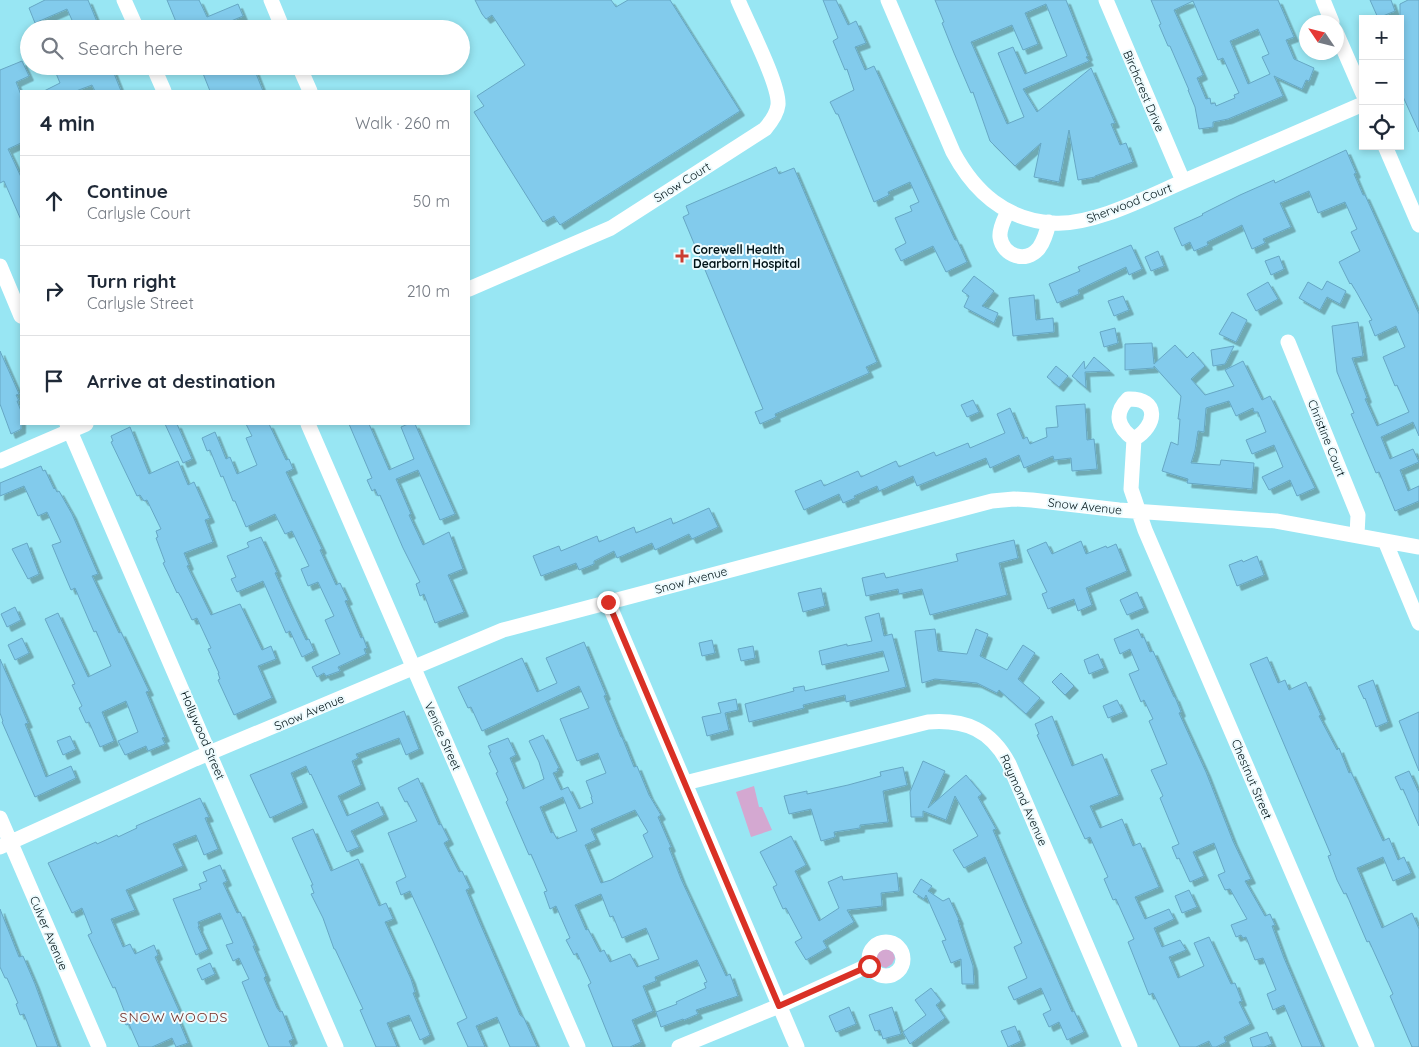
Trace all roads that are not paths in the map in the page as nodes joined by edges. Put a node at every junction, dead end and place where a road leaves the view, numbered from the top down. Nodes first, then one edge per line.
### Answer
1 (124, 0) edge
2 (270, 0) edge
3 (738, 0) edge
4 (888, 0) edge
5 (1106, 0) edge
6 (1323, 0) edge
7 (1329, 15) edge
8 (133, 20) edge
9 (279, 20) edge
10 (1344, 50) edge
11 (157, 75) edge
12 (303, 75) edge
13 (1359, 85) edge
14 (164, 90) edge
15 (310, 90) edge
16 (1361, 105) edge
17 (1387, 150) edge
18 (1183, 181) junction
19 (1008, 210) junction
20 (1048, 222) junction
21 (1419, 225) edge
22 (0, 266) edge
23 (470, 289) edge
24 (20, 314) edge
25 (1288, 342) dead end
26 (308, 425) edge
27 (69, 427) edge
28 (1134, 438) dead end
29 (0, 461) edge
30 (1138, 511) junction
31 (1357, 535) junction
32 (1385, 541) junction
33 (1419, 547) edge
34 (608, 602) junction
35 (1419, 624) edge
36 (413, 668) junction
37 (210, 753) junction
38 (684, 783) junction
39 (0, 818) edge
40 (5, 845) edge
41 (869, 966) dead end
42 (779, 1006) junction
43 (99, 1047) edge
44 (336, 1047) edge
45 (578, 1047) edge
46 (679, 1047) edge
47 (797, 1047) edge
48 (1130, 1047) edge
49 (1367, 1047) edge

1 - 8 street
2 - 9 street
3 - 23 street, Snow Court
4 - 19 street, Sherwood Court
5 - 18 street, Birchcrest Drive
6 - 7 street
10 - 13 street
11 - 14 street
12 - 15 street
16 - 18 street, Sherwood Court
17 - 21 street
18 - 20 street, Sherwood Court
19 - 20 street, Sherwood Court
19 - 20 street
22 - 24 street
25 - 31 street, Christine Court
26 - 36 street, Venice Street
27 - 29 street
27 - 37 street, Hollywood Street
28 - 30 street, Chestnut Street
30 - 31 street, Snow Avenue
30 - 34 street, Snow Avenue
30 - 49 street, Chestnut Street
31 - 32 street, Snow Avenue
32 - 33 street, Snow Avenue
32 - 35 street
34 - 36 street, Snow Avenue
34 - 38 street
36 - 37 street, Snow Avenue
36 - 45 street, Venice Street
37 - 40 street, Snow Avenue
37 - 44 street, Hollywood Street
38 - 42 street
38 - 48 street, Raymond Avenue
39 - 40 street, Culver Avenue
40 - 43 street, Culver Avenue
41 - 42 street
42 - 46 street
42 - 47 street

